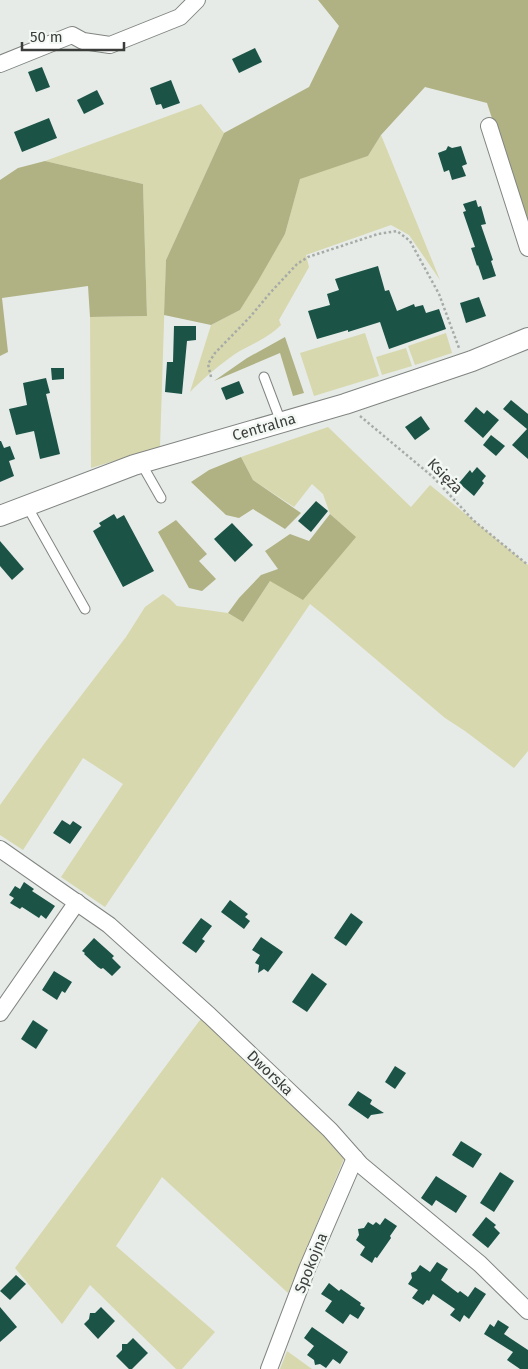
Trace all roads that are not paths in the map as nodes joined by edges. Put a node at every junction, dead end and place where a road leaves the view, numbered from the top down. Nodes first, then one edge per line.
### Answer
1 (197, 0) edge
2 (0, 64) edge
3 (489, 126) dead end
4 (528, 248) edge
5 (528, 338) edge
6 (264, 377) dead end
7 (281, 422) junction
8 (141, 463) junction
9 (161, 498) dead end
10 (27, 506) junction
11 (0, 516) edge
12 (85, 609) dead end
13 (0, 849) edge
14 (77, 902) junction
15 (0, 1013) edge
16 (355, 1158) junction
17 (528, 1311) edge
18 (269, 1369) edge

1 - 2 street
3 - 4 street
5 - 7 street, Centralna
6 - 7 lane
7 - 8 street, Centralna
8 - 9 lane
8 - 10 street, Centralna
10 - 11 street, Centralna
10 - 12 lane
13 - 14 street, Dworska
14 - 15 street
14 - 16 street, Dworska
16 - 17 street, Dworska
16 - 18 street, Spokojna

